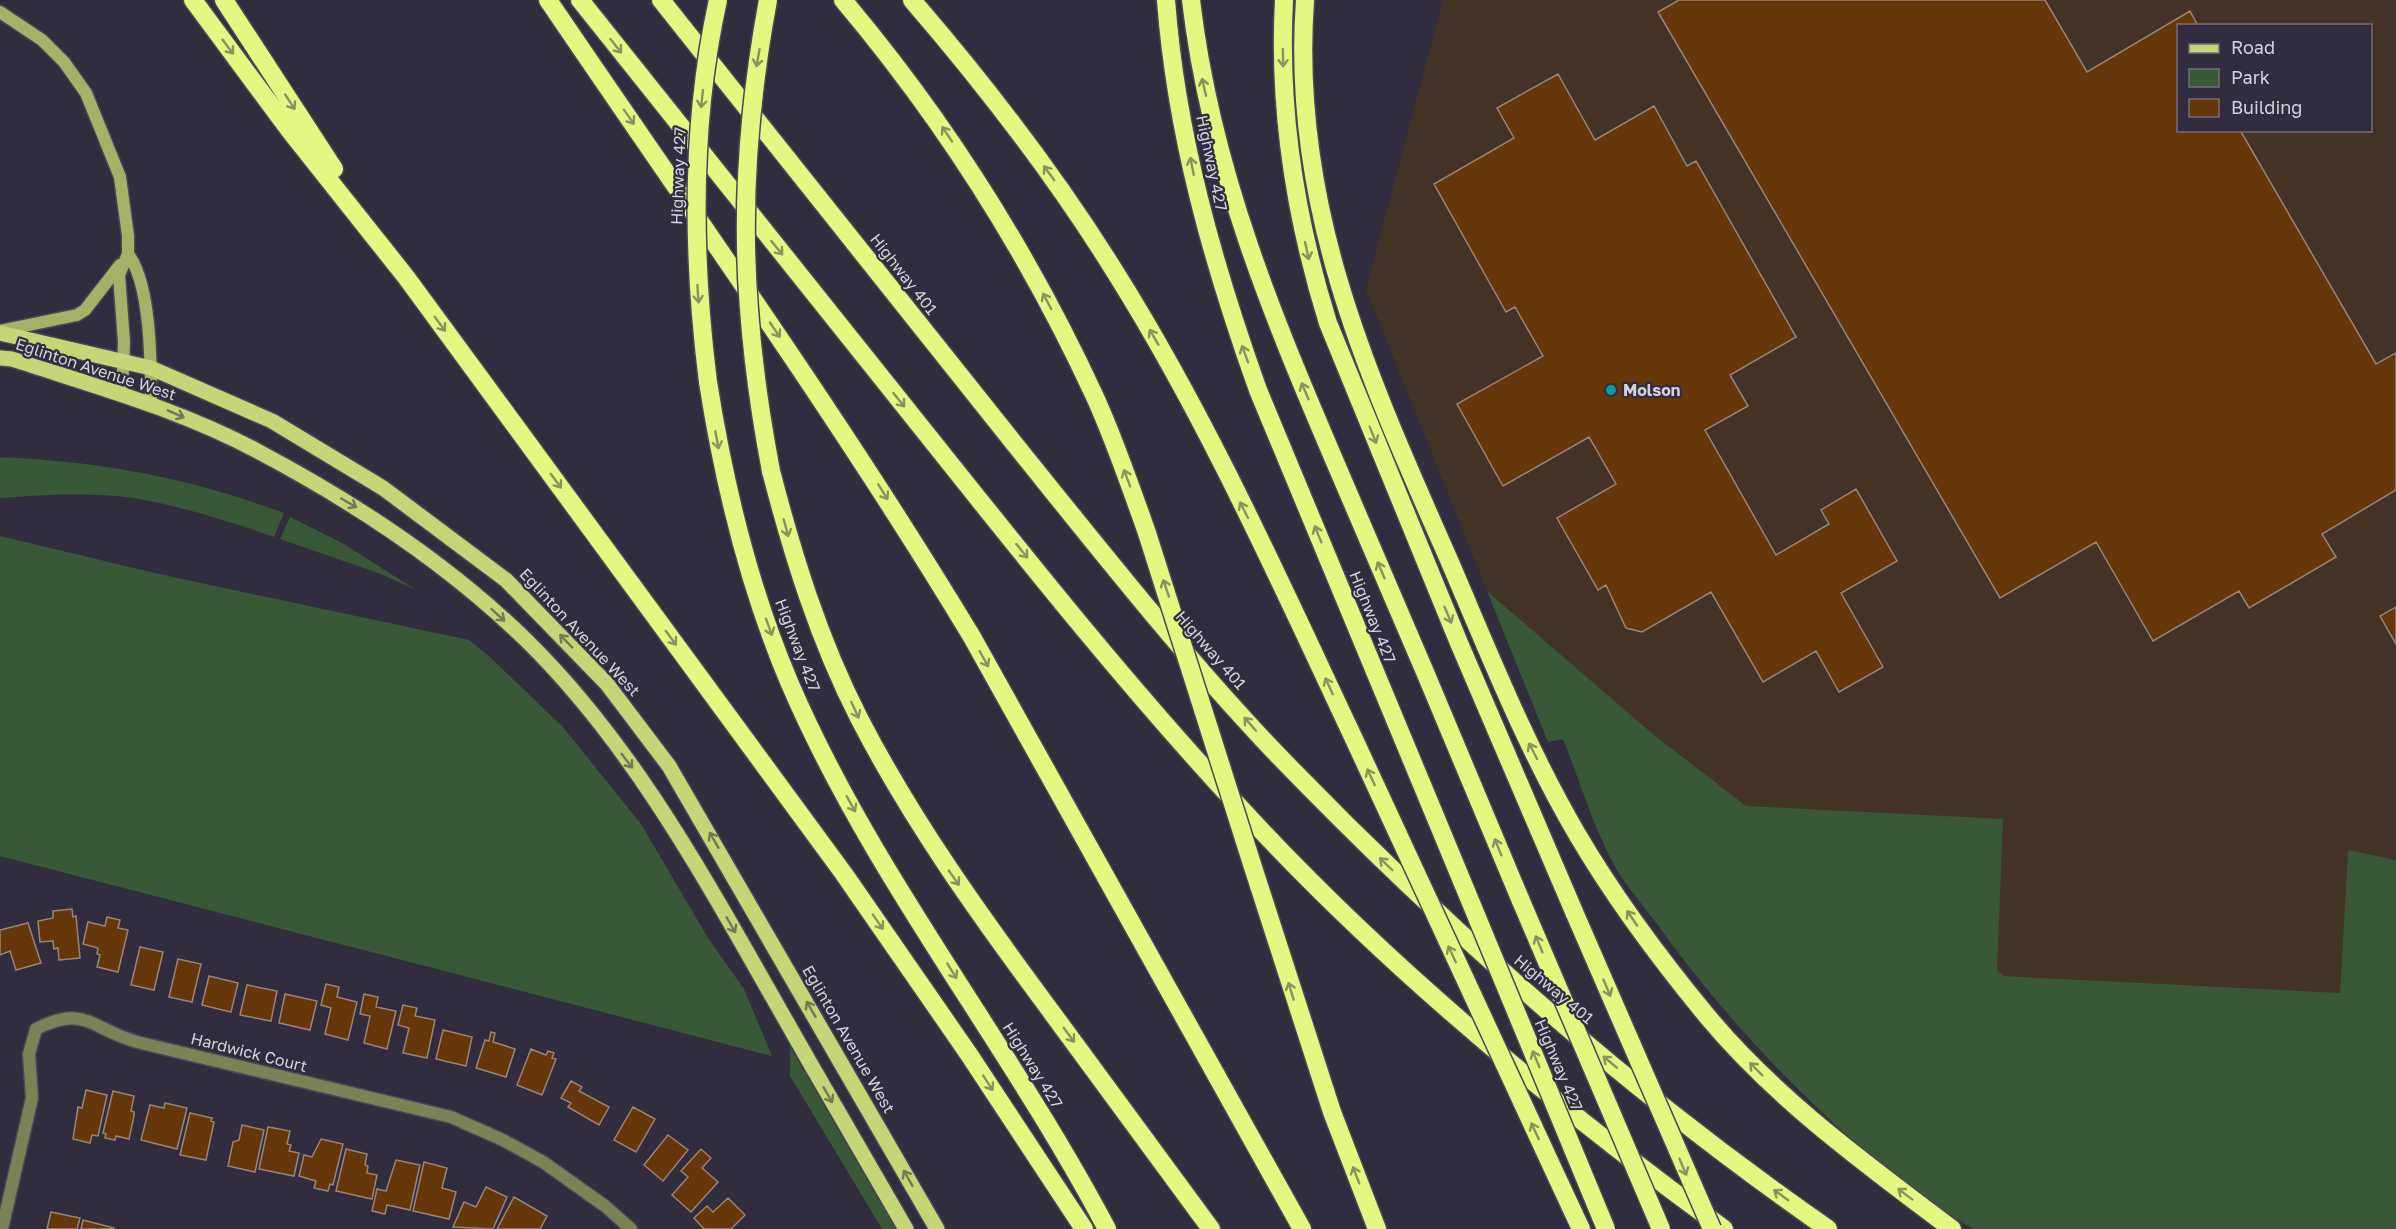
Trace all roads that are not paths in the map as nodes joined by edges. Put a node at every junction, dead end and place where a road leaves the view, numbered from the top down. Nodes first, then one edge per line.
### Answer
1 (193, 0) edge
2 (224, 0) edge
3 (548, 0) edge
4 (580, 0) edge
5 (661, 0) edge
6 (718, 0) edge
7 (768, 0) edge
8 (843, 0) edge
9 (912, 0) edge
10 (1166, 0) edge
11 (1191, 0) edge
12 (1284, 0) edge
13 (1305, 0) edge
14 (0, 12) edge
15 (128, 254) junction
16 (405, 277) junction
17 (0, 332) edge
18 (0, 358) edge
19 (123, 362) junction
20 (151, 368) junction
21 (122, 393) junction
22 (151, 402) junction
23 (2, 1229) edge
24 (631, 1229) edge
25 (906, 1229) edge
26 (937, 1229) edge
27 (1084, 1229) edge
28 (1107, 1229) edge
29 (1211, 1229) edge
30 (1302, 1229) edge
31 (1377, 1229) edge
32 (1581, 1229) edge
33 (1606, 1229) edge
34 (1661, 1229) edge
35 (1712, 1229) edge
36 (1724, 1229) edge
37 (1828, 1229) edge
38 (1952, 1229) edge

1 -> 16 highway
2 -> 16 highway
3 -> 30 highway
4 -> 36 highway
37 -> 5 highway, Highway 401
6 -> 28 highway, Highway 427, bridge
7 -> 29 highway, bridge
31 -> 8 highway, bridge
32 -> 9 highway, bridge
33 -> 10 highway, Highway 427, bridge
34 -> 11 highway, bridge
12 -> 35 highway, bridge
38 -> 13 highway
14 - 15 street
15 - 17 street
15 - 19 street
15 - 20 street
16 -> 27 highway
17 - 19 main road, Eglinton Avenue West
18 - 21 main road, Eglinton Avenue West
19 - 20 main road, Eglinton Avenue West
19 - 21 street
20 - 22 street
26 -> 20 main road, Eglinton Avenue West
21 - 22 main road, Eglinton Avenue West
22 -> 25 main road, Eglinton Avenue West
23 - 24 street, Hardwick Court

